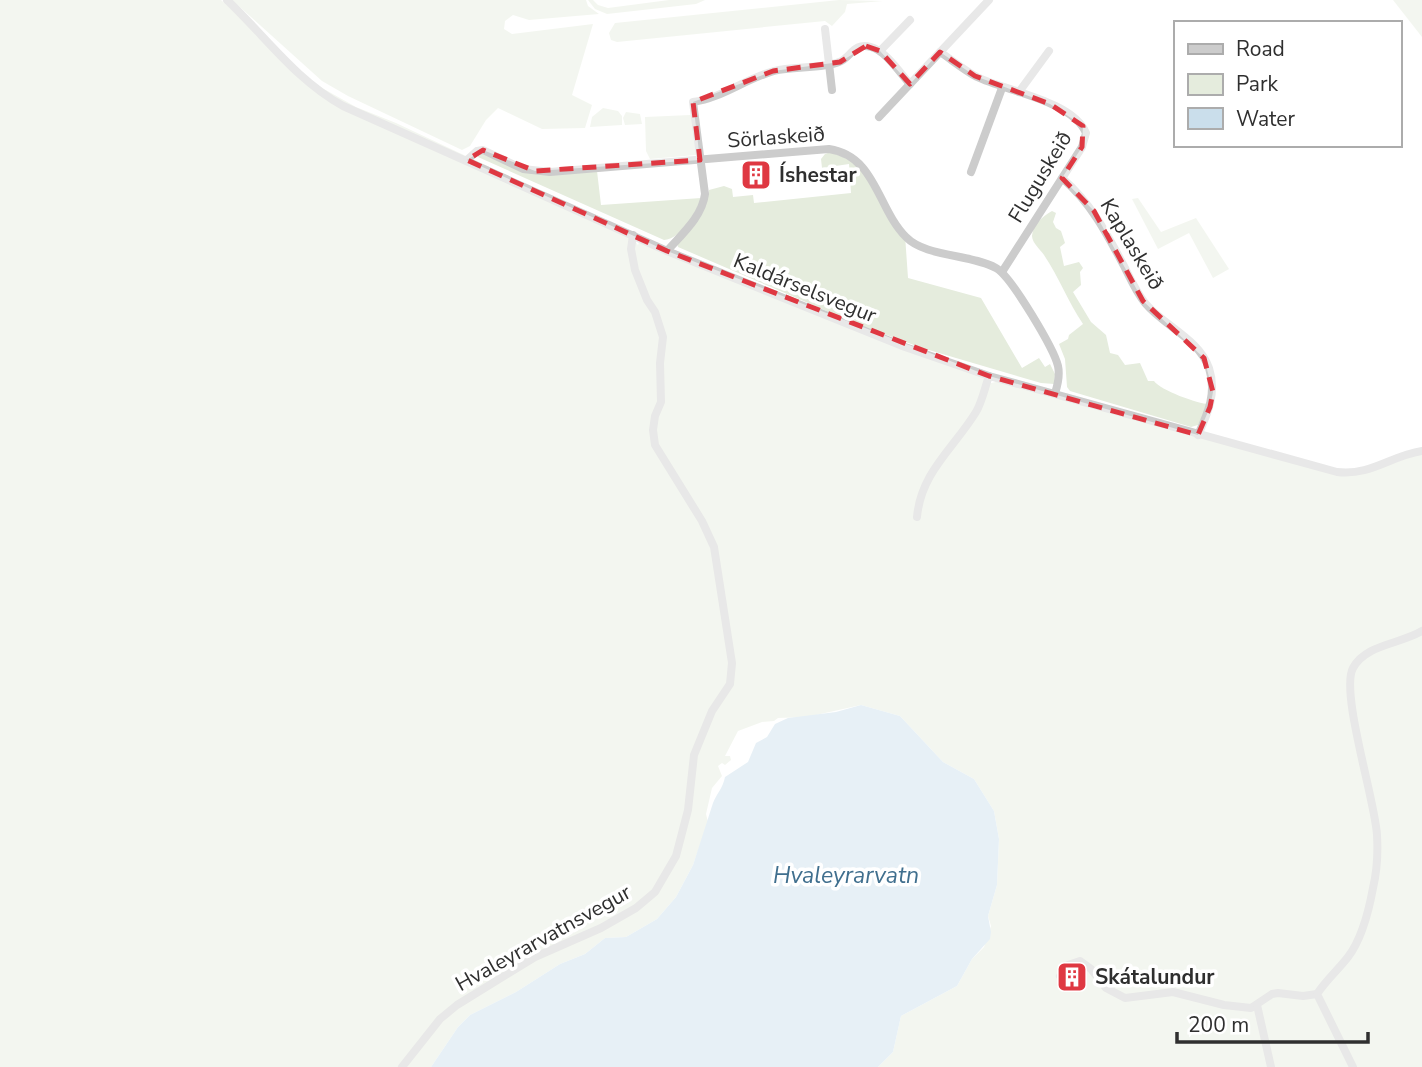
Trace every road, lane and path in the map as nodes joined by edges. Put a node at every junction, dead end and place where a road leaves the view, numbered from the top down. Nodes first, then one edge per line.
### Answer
1 (227, 0) edge
2 (989, 0) edge
3 (910, 20) dead end
4 (825, 29) dead end
5 (880, 51) junction
6 (1049, 51) dead end
7 (940, 52) junction
8 (829, 63) junction
9 (910, 84) junction
10 (1002, 88) junction
11 (832, 90) dead end
12 (1019, 92) junction
13 (879, 117) dead end
14 (467, 160) junction
15 (700, 160) junction
16 (971, 172) dead end
17 (1062, 178) junction
18 (633, 235) junction
19 (667, 251) junction
20 (1002, 272) junction
21 (989, 376) junction
22 (1055, 393) junction
23 (1198, 435) junction
24 (1422, 450) edge
25 (917, 517) dead end
26 (1422, 631) edge
27 (1060, 976) dead end
28 (1317, 994) junction
29 (1257, 1006) junction
30 (402, 1067) edge
31 (1271, 1067) edge
32 (1353, 1067) edge

1 - 14 street, Kaldárselsvegur
2 - 7 street
3 - 5 street
4 - 8 street
5 - 8 street
5 - 9 street
6 - 12 street
7 - 9 street
7 - 10 street, Fluguskeið
8 - 11 street
8 - 15 street
9 - 13 street
10 - 12 street, Fluguskeið
10 - 16 street
12 - 17 street, Fluguskeið
14 - 15 street, Sörlaskeið
14 - 18 street, Kaldárselsvegur
15 - 19 street, Sörlaskeið
15 - 20 street, Sörlaskeið
17 - 20 street, Fluguskeið
17 - 23 street, Kaplaskeið
18 - 19 street, Kaldárselsvegur
18 - 30 street, Hvaleyrarvatnsvegur
19 - 21 street, Kaldárselsvegur
20 - 22 street
21 - 22 street, Kaldárselsvegur
21 - 25 street
22 - 23 street, Kaldárselsvegur
23 - 24 street, Kaldárselsvegur
26 - 28 street
27 - 29 street
28 - 29 street
28 - 32 street
29 - 31 street

